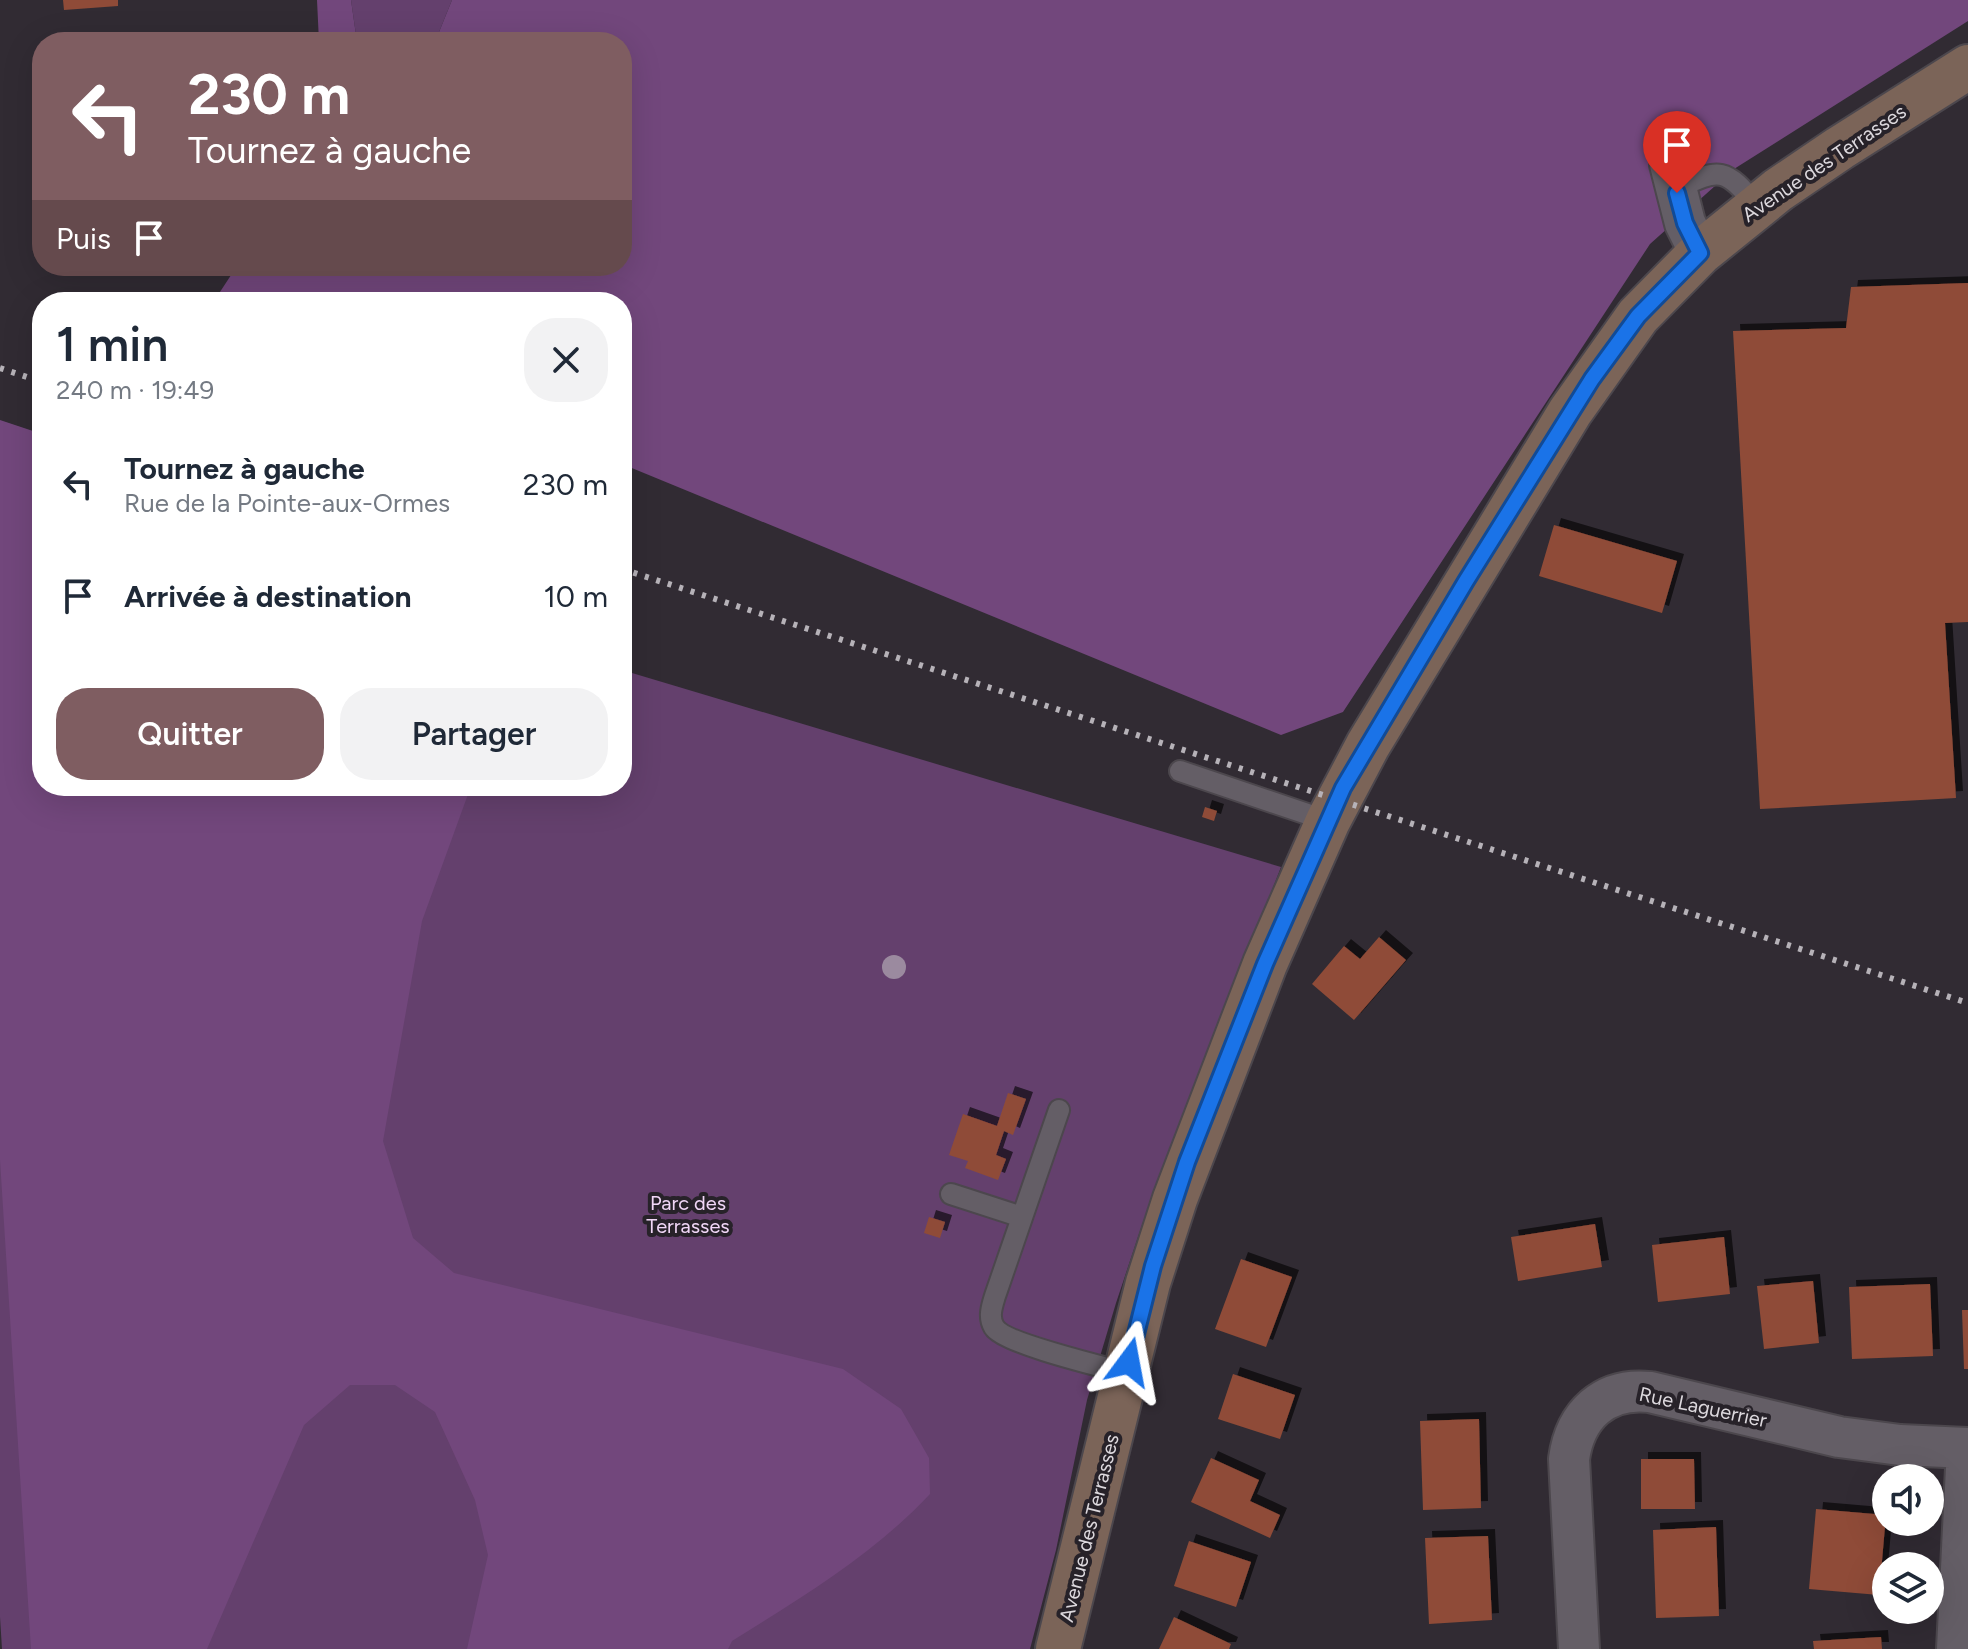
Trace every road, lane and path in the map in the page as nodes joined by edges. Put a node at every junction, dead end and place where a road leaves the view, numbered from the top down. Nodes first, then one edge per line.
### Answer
1 (1968, 67) edge
2 (1673, 177) joint
3 (1757, 206) junction
4 (1700, 253) junction
5 (1180, 771) dead end
6 (1328, 821) junction
7 (1059, 1110) dead end
8 (951, 1194) dead end
9 (1022, 1217) junction
10 (1126, 1373) junction
11 (1968, 1448) edge
12 (1058, 1649) edge
13 (1579, 1649) edge
14 (1957, 1649) edge

1 - 3 street, Avenue des Terrasses
2 - 3 lane
2 - 4 street
3 - 4 street, Avenue des Terrasses
4 - 6 street, Avenue des Terrasses
5 - 6 lane
6 - 10 street, Avenue des Terrasses
7 - 9 lane
8 - 9 lane
9 - 10 lane
10 - 12 street, Avenue des Terrasses
11 - 13 street, Rue Laguerrier
11 - 14 street

